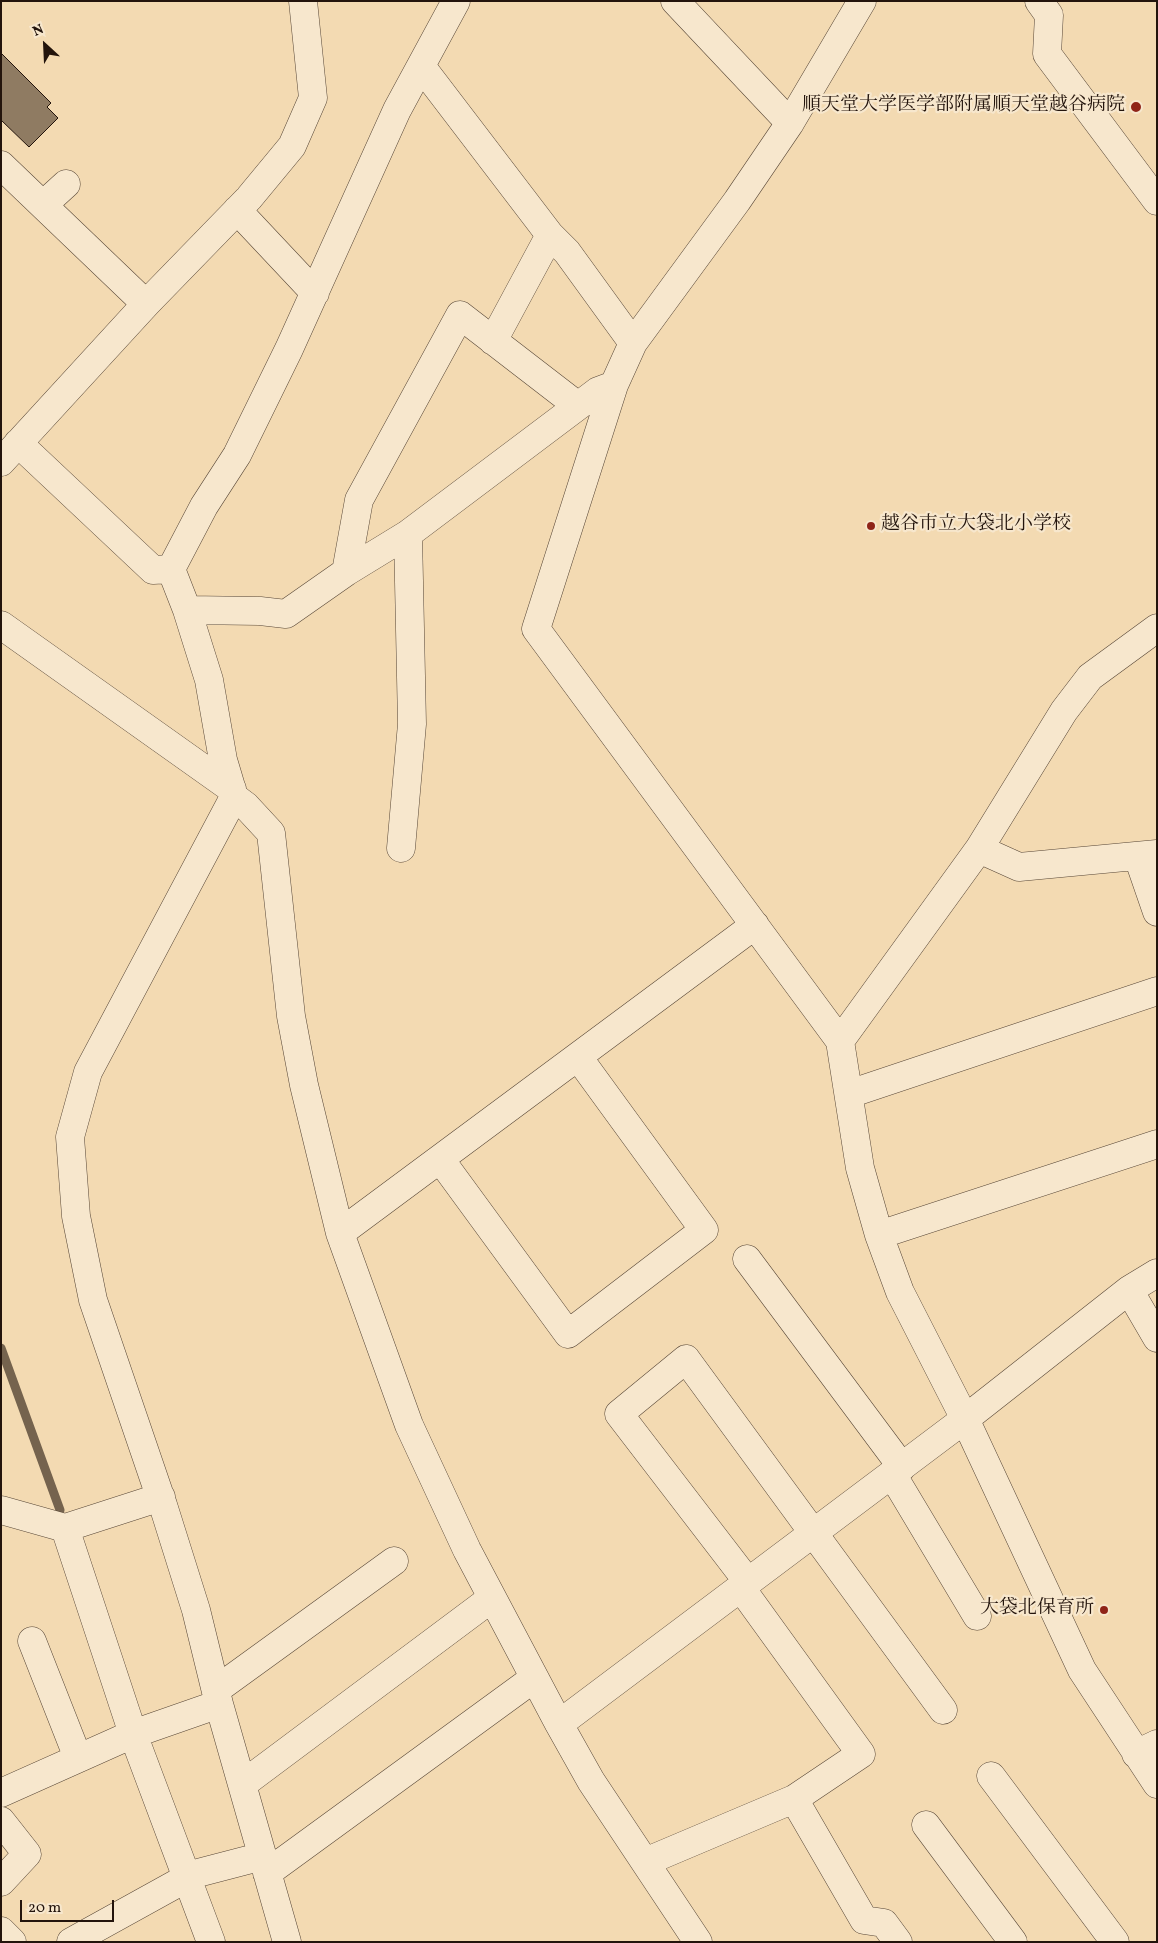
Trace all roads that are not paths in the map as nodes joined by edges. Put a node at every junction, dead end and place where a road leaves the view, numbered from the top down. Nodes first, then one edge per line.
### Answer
1 (303, 1) edge
2 (456, 1) edge
3 (675, 1) edge
4 (862, 1) edge
5 (1039, 1) edge
6 (421, 66) junction
7 (790, 123) junction
8 (1, 165) edge
9 (66, 184) dead end
10 (1157, 201) edge
11 (43, 205) junction
12 (237, 210) junction
13 (550, 235) junction
14 (315, 292) junction
15 (146, 304) junction
16 (493, 340) junction
17 (633, 343) junction
18 (614, 385) junction
19 (578, 406) junction
20 (10, 453) edge
21 (408, 534) junction
22 (171, 570) junction
23 (346, 572) junction
24 (187, 610) junction
25 (1, 625) edge
26 (1157, 628) edge
27 (233, 793) junction
28 (401, 848) dead end
29 (980, 849) junction
30 (1148, 855) edge
31 (1157, 912) edge
32 (755, 925) junction
33 (1157, 991) edge
34 (840, 1041) junction
35 (578, 1057) junction
36 (849, 1094) junction
37 (1157, 1144) edge
38 (440, 1159) junction
39 (340, 1233) junction
40 (879, 1235) junction
41 (748, 1259) dead end
42 (1157, 1273) edge
43 (1129, 1290) junction
44 (1157, 1338) edge
45 (965, 1419) junction
46 (897, 1471) junction
47 (161, 1497) junction
48 (1, 1510) edge
49 (65, 1528) junction
50 (815, 1533) junction
51 (394, 1561) dead end
52 (745, 1585) junction
53 (492, 1598) junction
54 (977, 1616) dead end
55 (32, 1641) dead end
56 (533, 1679) junction
57 (218, 1697) junction
58 (942, 1710) dead end
59 (558, 1724) junction
60 (133, 1734) junction
61 (1146, 1749) edge
62 (78, 1758) junction
63 (991, 1776) dead end
64 (242, 1784) junction
65 (1157, 1784) edge
66 (1, 1792) edge
67 (794, 1799) junction
68 (1, 1821) edge
69 (926, 1825) dead end
70 (645, 1862) junction
71 (265, 1864) junction
72 (188, 1877) junction
73 (1, 1882) edge
74 (1, 1930) edge
75 (74, 1941) edge
76 (12, 1942) edge
77 (211, 1942) edge
78 (287, 1942) edge
79 (698, 1942) edge
80 (898, 1942) edge
81 (1013, 1942) edge
82 (1115, 1942) edge

1 - 12 street
2 - 6 street
3 - 7 street
4 - 7 street
5 - 10 street
6 - 13 street
6 - 14 street
7 - 17 street
8 - 11 street
9 - 11 street
11 - 15 street
12 - 14 street
12 - 15 street
13 - 16 street
13 - 17 street
14 - 22 street
15 - 20 street
16 - 19 street
16 - 23 street
17 - 18 street
18 - 19 street
18 - 32 street
19 - 21 street
20 - 22 street
21 - 23 street
21 - 28 street
22 - 24 street
23 - 24 street
24 - 27 street
25 - 27 street
26 - 29 street
27 - 39 street
27 - 47 street
29 - 30 street
29 - 34 street
30 - 31 street
32 - 34 street
32 - 35 street
33 - 36 street
34 - 36 street
35 - 38 street
35 - 38 street
36 - 40 street
37 - 40 street
38 - 39 street
39 - 53 street
40 - 45 street
41 - 46 street
42 - 43 street
43 - 44 street
43 - 45 street
45 - 46 street
45 - 61 street
46 - 50 street
46 - 54 street
47 - 49 street
47 - 57 street
48 - 49 street
49 - 60 street
50 - 52 street
50 - 52 street
50 - 58 street
51 - 57 street
52 - 59 street
52 - 67 street
53 - 56 street
53 - 64 street
55 - 62 street
56 - 59 street
56 - 71 street
57 - 60 street
57 - 64 street
59 - 70 street
60 - 62 street
60 - 72 street
61 - 65 street
62 - 66 street
63 - 82 street
64 - 71 street
67 - 70 street
67 - 80 street
68 - 73 street
69 - 81 street
70 - 79 street
71 - 72 street
71 - 78 street
72 - 75 street
72 - 77 street
74 - 76 street

